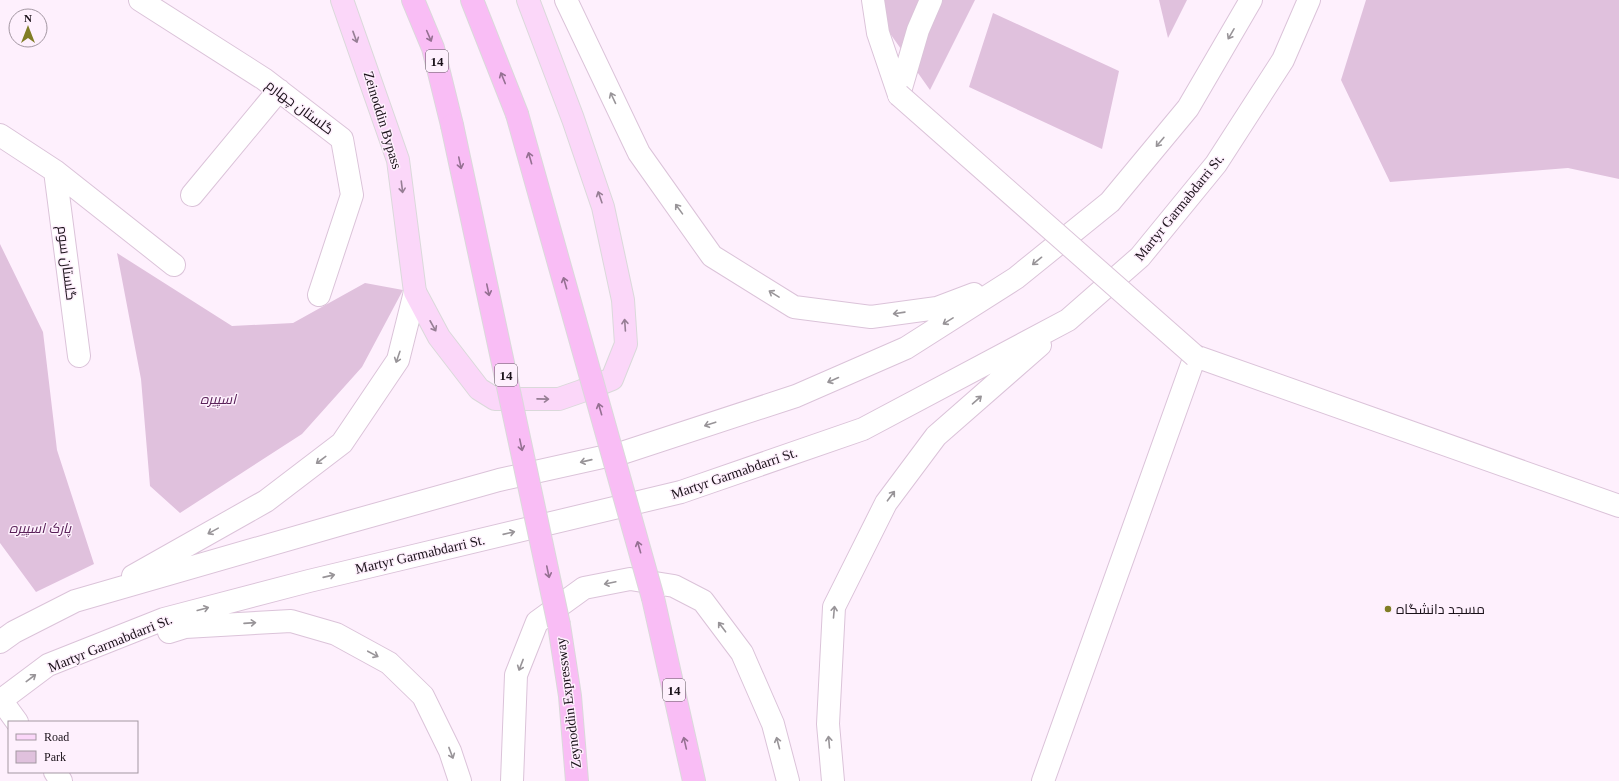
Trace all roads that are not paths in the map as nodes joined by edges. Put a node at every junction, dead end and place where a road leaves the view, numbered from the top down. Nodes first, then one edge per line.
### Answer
1 (140, 0) edge
2 (342, 0) edge
3 (413, 0) edge
4 (472, 0) edge
5 (528, 0) edge
6 (566, 0) edge
7 (873, 0) edge
8 (931, 0) edge
9 (1251, 0) edge
10 (1309, 0) edge
11 (279, 90) junction
12 (899, 95) junction
13 (0, 135) edge
14 (55, 171) junction
15 (192, 195) dead end
16 (174, 265) dead end
17 (1016, 278) junction
18 (415, 292) junction
19 (319, 295) dead end
20 (1068, 320) junction
21 (79, 356) dead end
22 (1195, 356) junction
23 (1619, 506) edge
24 (99, 594) junction
25 (0, 642) edge
26 (48, 665) junction
27 (1, 701) edge
28 (16, 721) edge
29 (56, 773) edge
30 (62, 781) edge
31 (460, 781) edge
32 (512, 781) edge
33 (577, 781) edge
34 (694, 781) edge
35 (788, 781) edge
36 (833, 781) edge
37 (1042, 781) edge

1 - 11 main road, گلستان چهارم
2 -> 18 main road, Zeinoddin Bypass
3 -> 33 highway, Zeynoddin Expressway / 14, bridge
34 -> 4 highway, 14, bridge
18 -> 5 main road
17 -> 6 main road
7 - 12 main road
8 - 12 main road
9 -> 17 main road
10 - 20 main road, Martyr Garmabdarri St.
11 - 15 main road
11 - 19 main road, گلستان چهارم
12 - 22 main road, bridge
13 - 14 main road
14 - 16 main road
14 - 21 main road, گلستان سوم
17 -> 24 main road
18 -> 24 main road
26 -> 20 main road, Martyr Garmabdarri St.
36 -> 20 main road
22 - 23 main road
22 - 37 main road
24 - 25 main road
27 -> 26 main road, Martyr Garmabdarri St.
26 -> 31 main road
27 - 28 main road
29 - 30 main road
35 -> 32 main road

